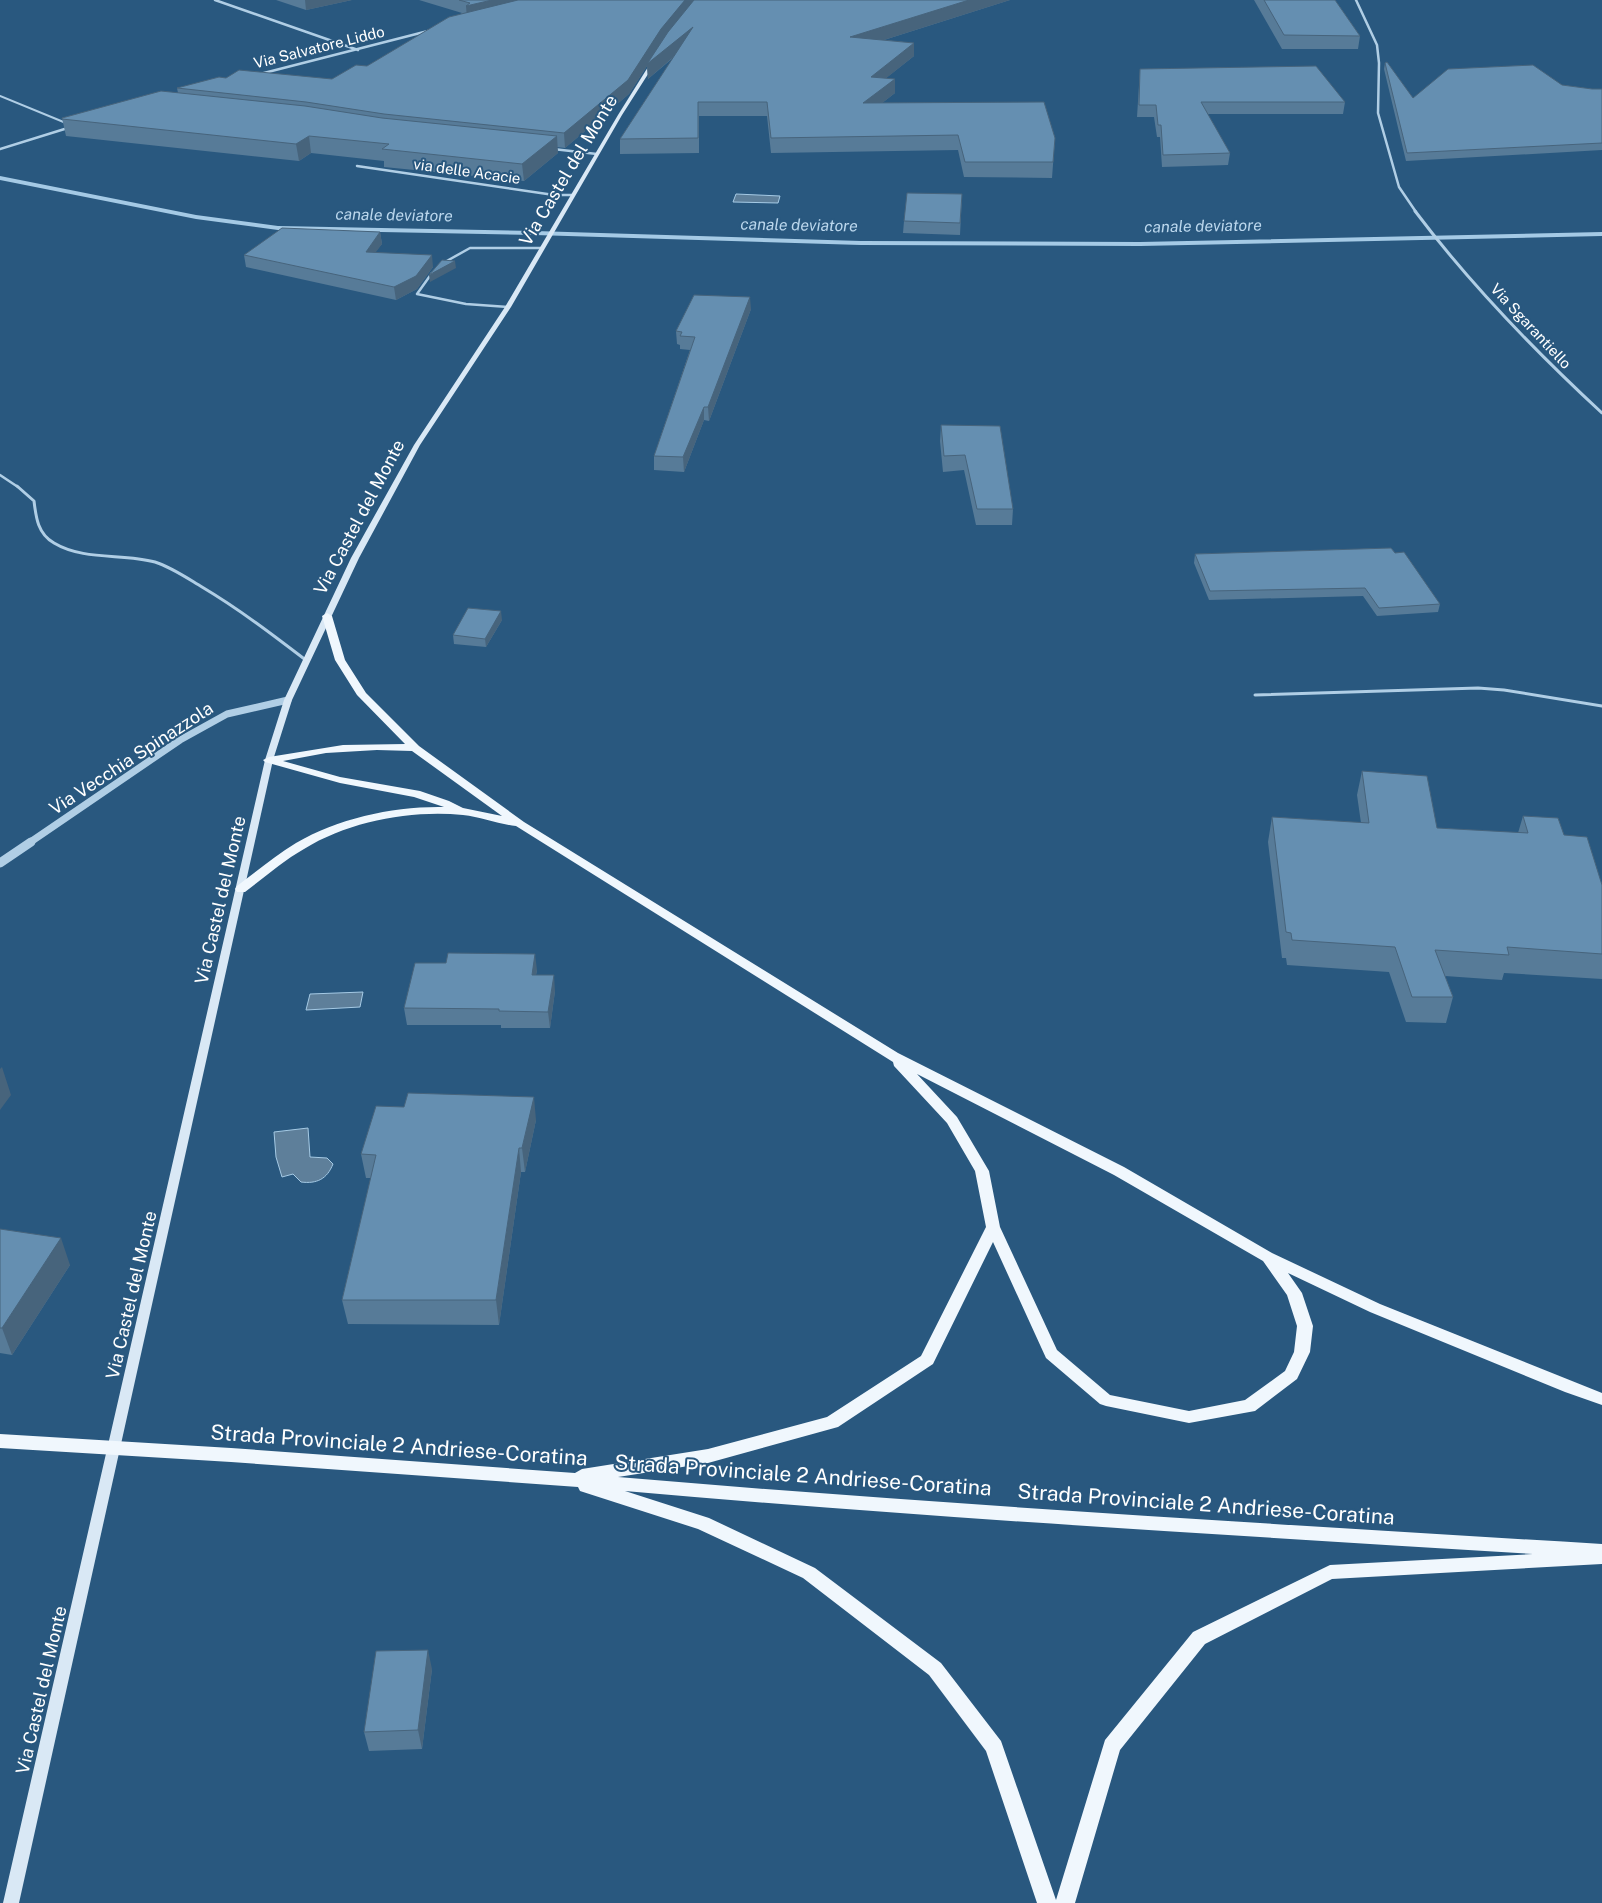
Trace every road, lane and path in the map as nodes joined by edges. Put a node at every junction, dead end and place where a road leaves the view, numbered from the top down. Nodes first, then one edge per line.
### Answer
1 (215, 0) edge
2 (1356, 0) edge
3 (434, 29) edge
4 (358, 50) junction
5 (660, 52) edge
6 (259, 74) edge
7 (0, 96) edge
8 (73, 126) joint
9 (0, 149) edge
10 (549, 149) edge
11 (597, 154) junction
12 (357, 166) edge
13 (573, 195) junction
14 (542, 248) junction
15 (445, 262) edge
16 (437, 267) edge
17 (508, 307) junction
18 (1602, 413) edge
19 (0, 475) edge
20 (327, 616) junction
21 (307, 661) junction
22 (1255, 696) dead end
23 (288, 700) junction
24 (1602, 706) edge
25 (415, 748) junction
26 (269, 760) junction
27 (461, 810) junction
28 (520, 824) junction
29 (0, 863) edge
30 (240, 889) junction
31 (893, 1056) junction
32 (993, 1227) junction
33 (1267, 1257) junction
34 (1602, 1399) edge
35 (0, 1441) edge
36 (562, 1479) junction
37 (1602, 1551) edge
38 (1602, 1558) edge
39 (11, 1903) edge
40 (1047, 1903) edge
41 (1065, 1903) edge

1 - 4 street
2 - 18 street, Via Sgarantiello
3 - 4 street, Via Salvatore Liddo
4 - 6 street, Via Salvatore Liddo
5 - 11 main road, Via Castel del Monte
7 - 8 lane
8 - 9 street
10 - 11 street
11 - 13 main road, Via Castel del Monte
12 - 13 street, via delle Acacie
13 - 14 main road, Via Castel del Monte
14 - 15 lane
14 - 17 main road, Via Castel del Monte
16 - 17 lane
17 - 20 main road, Via Castel del Monte
19 - 21 lane
20 - 21 main road, Via Castel del Monte
20 - 25 main road
21 - 23 main road, Via Castel del Monte
22 - 24 lane
23 - 26 main road, Via Castel del Monte
23 - 29 street, Via Vecchia Spinazzola
25 - 26 main road
25 - 28 main road
26 - 27 main road
26 - 30 main road, Via Castel del Monte
27 - 28 main road
27 - 30 main road
28 - 31 main road
30 - 39 main road, Via Castel del Monte
31 - 32 main road
31 - 33 main road
32 - 33 main road
32 - 36 main road
33 - 34 main road
35 - 36 main road, Strada Provinciale 2 Andriese-Coratina
36 - 37 main road, Strada Provinciale 2 Andriese-Coratina
36 - 40 main road
38 - 41 main road

